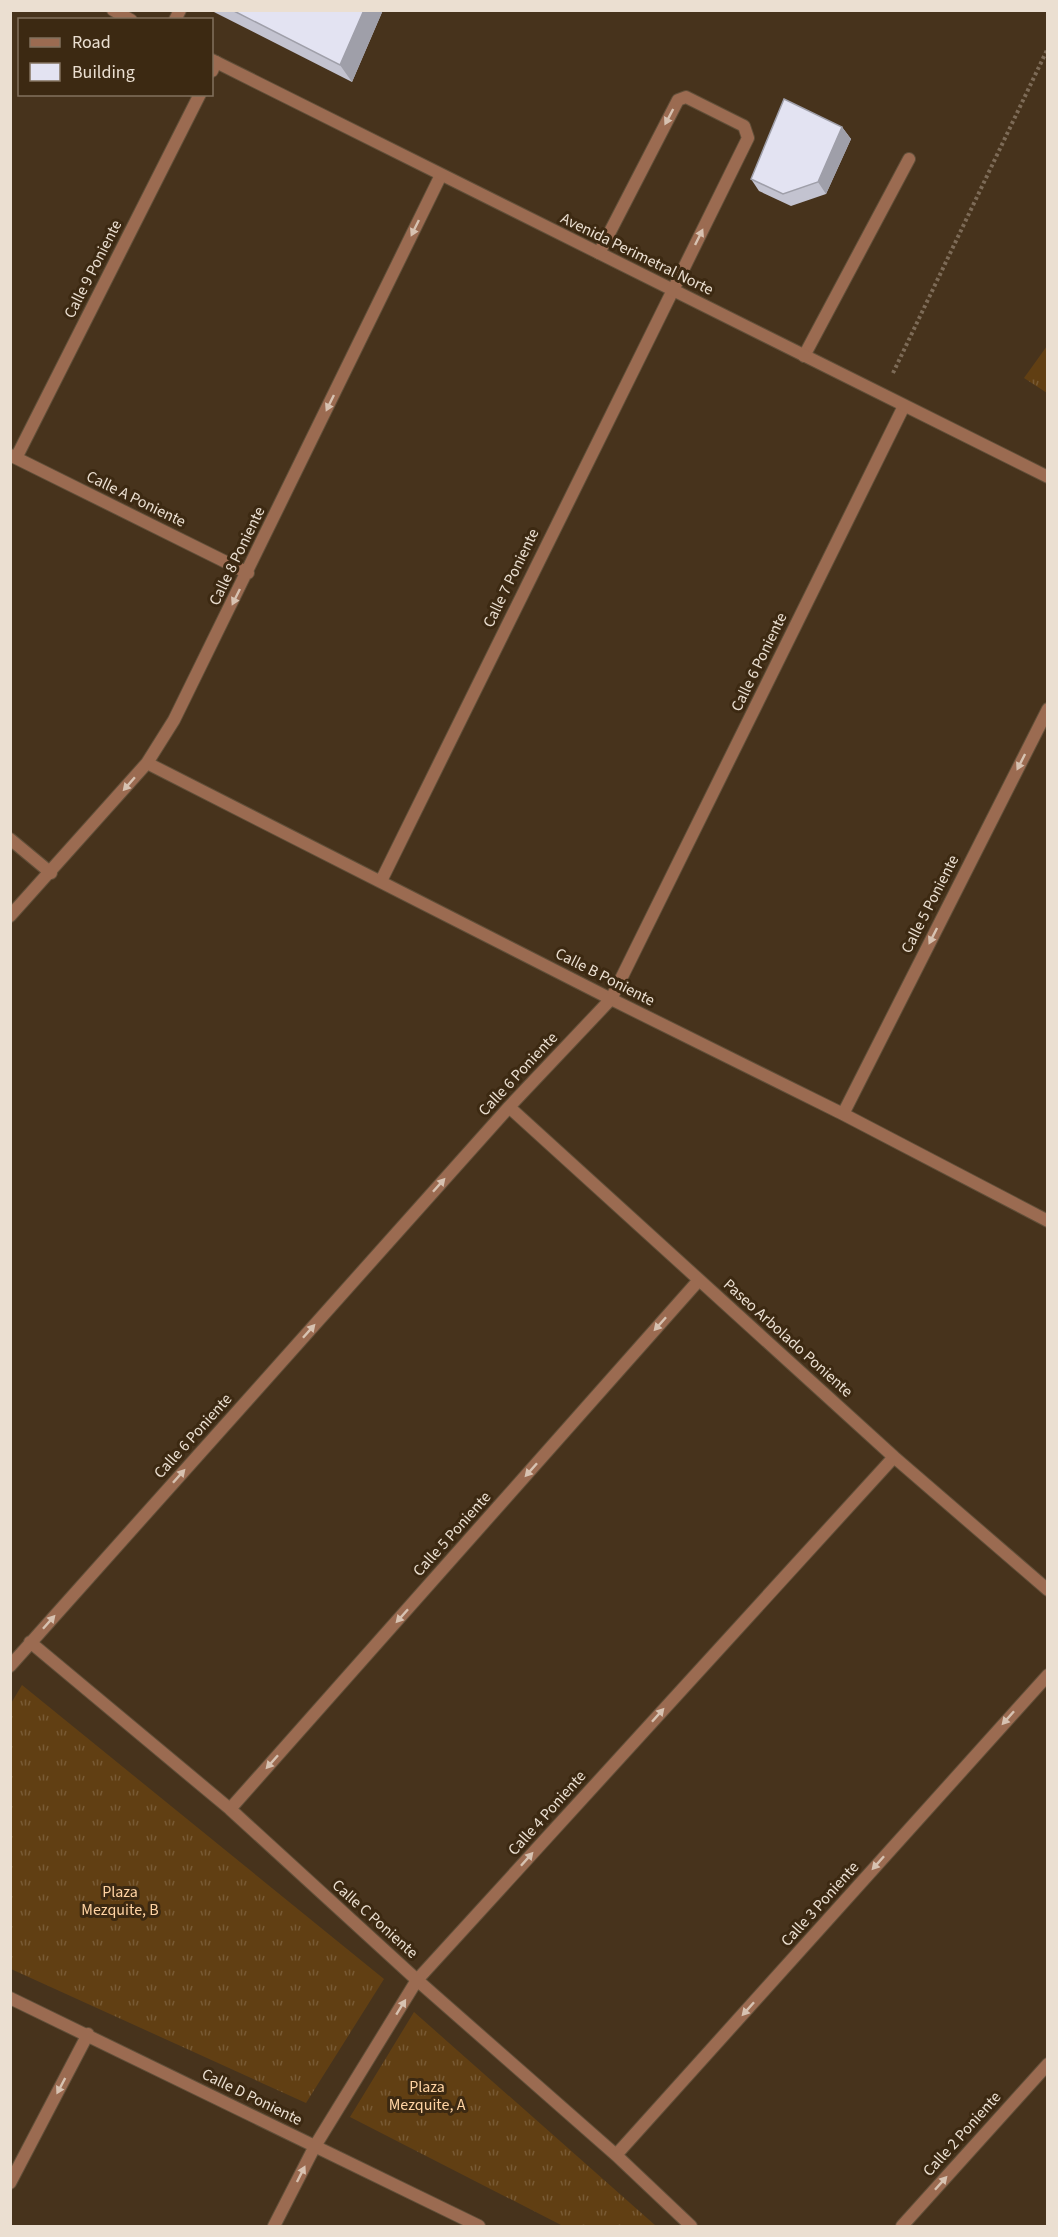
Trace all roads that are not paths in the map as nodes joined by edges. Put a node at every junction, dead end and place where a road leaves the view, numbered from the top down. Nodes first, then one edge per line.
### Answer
1 (113, 10) edge
2 (127, 18) edge
3 (213, 64) edge
4 (199, 96) edge
5 (909, 159) dead end
6 (441, 175) junction
7 (599, 253) junction
8 (673, 290) junction
9 (804, 356) junction
10 (904, 406) junction
11 (13, 457) edge
12 (1047, 477) edge
13 (248, 573) junction
14 (1047, 709) edge
15 (147, 763) junction
16 (10, 839) edge
17 (51, 873) junction
18 (381, 881) junction
19 (10, 916) edge
20 (611, 999) junction
21 (509, 1107) junction
22 (843, 1114) junction
23 (1047, 1221) edge
24 (699, 1280) junction
25 (894, 1457) junction
26 (1047, 1590) edge
27 (30, 1642) junction
28 (10, 1666) edge
29 (1047, 1675) edge
30 (230, 1809) junction
31 (417, 1980) junction
32 (10, 1998) edge
33 (88, 2034) junction
34 (1047, 2064) edge
35 (315, 2146) junction
36 (616, 2155) junction
37 (10, 2183) edge
38 (274, 2226) edge
39 (479, 2226) edge
40 (691, 2226) edge
41 (902, 2226) edge

1 - 2 street
3 - 6 street, Avenida Perimetral Norte
4 - 11 street, Calle 9 Poniente
5 - 9 street
6 - 7 street, Avenida Perimetral Norte
6 -> 13 street, Calle 8 Poniente
7 - 8 street, Avenida Perimetral Norte
8 -> 7 street, Calle 7 Poniente
8 - 9 street, Avenida Perimetral Norte
8 - 18 street, Calle 7 Poniente
9 - 10 street, Avenida Perimetral Norte
10 - 12 street, Avenida Perimetral Norte
10 - 20 street, Calle 6 Poniente
11 - 13 street, Calle A Poniente
13 -> 15 street, Calle 8 Poniente
14 -> 22 street, Calle 5 Poniente
15 -> 17 street, Calle 8 Poniente
15 - 18 street, Calle B Poniente
16 - 17 street
17 - 19 street, Calle 8 Poniente
18 - 20 street, Calle B Poniente
20 - 21 street, Calle 6 Poniente
20 - 22 street, Calle B Poniente
21 - 24 street, Paseo Arbolado Poniente
27 -> 21 street, Calle 6 Poniente
22 - 23 street, Calle B Poniente
24 - 25 street, Paseo Arbolado Poniente
24 -> 30 street, Calle 5 Poniente
25 - 26 street, Paseo Arbolado Poniente
31 -> 25 street, Calle 4 Poniente
27 - 28 street, Calle 6 Poniente
27 - 30 street, Calle C Poniente
29 -> 36 street, Calle 3 Poniente
30 - 31 street, Calle C Poniente
35 -> 31 street, Calle 4 Poniente
31 - 36 street, Calle C Poniente
32 - 33 street, Calle D Poniente
33 - 35 street, Calle D Poniente
33 -> 37 street
41 -> 34 street, Calle 2 Poniente
38 -> 35 street, Calle 4 Poniente
35 - 39 street, Calle D Poniente
36 - 40 street, Calle C Poniente

